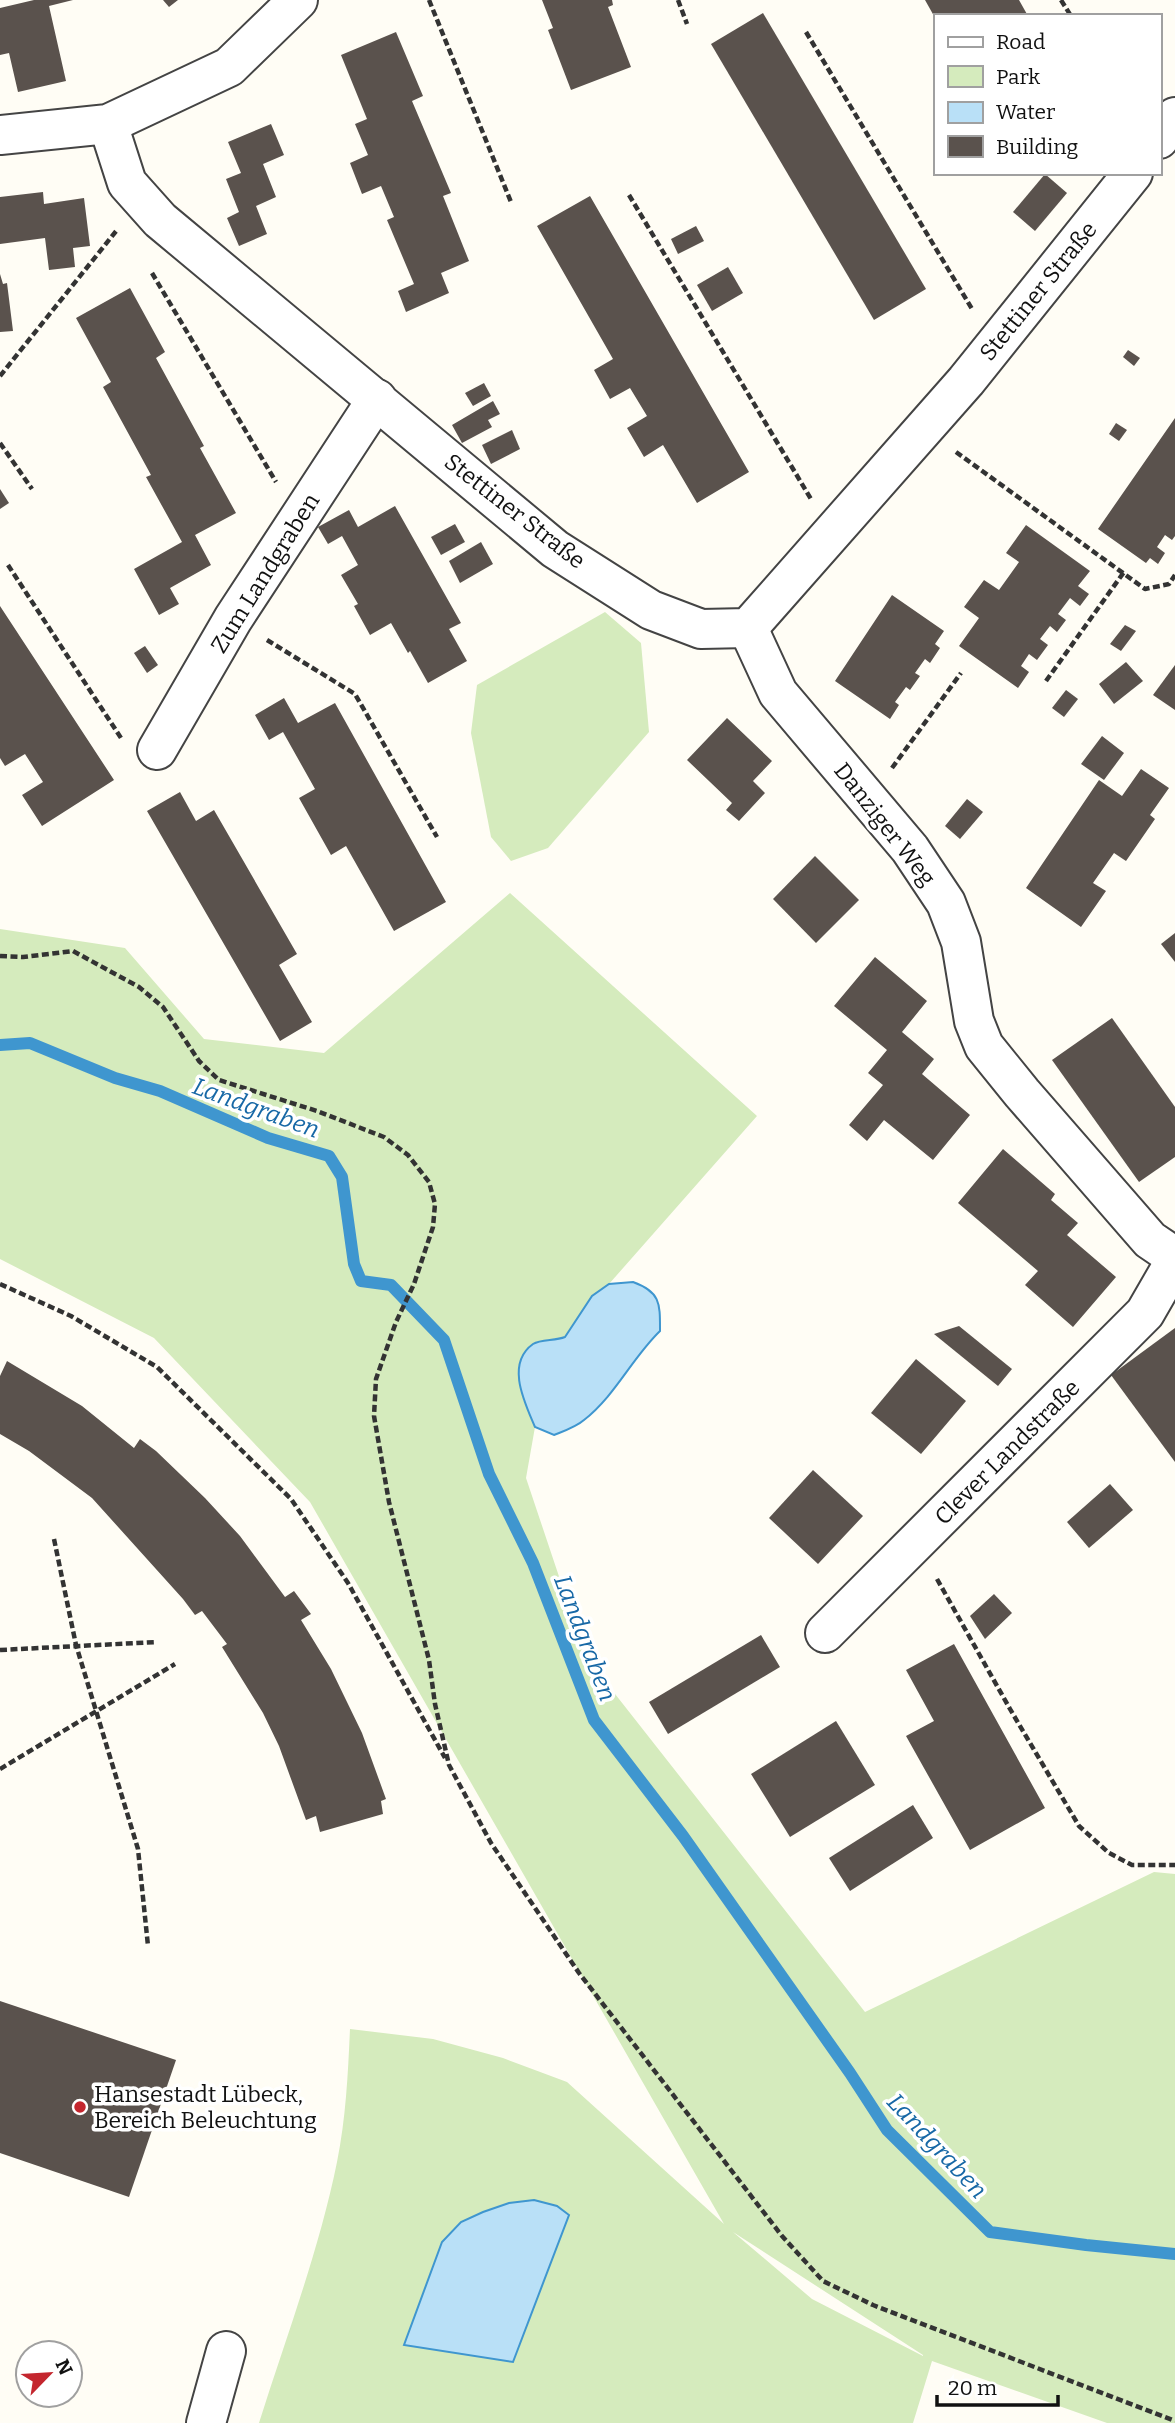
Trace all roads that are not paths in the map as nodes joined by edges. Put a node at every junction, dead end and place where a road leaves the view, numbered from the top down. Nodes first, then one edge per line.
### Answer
1 (298, 0) edge
2 (1175, 117) edge
3 (108, 124) junction
4 (0, 135) edge
5 (1161, 136) edge
6 (1130, 175) edge
7 (377, 399) junction
8 (748, 628) junction
9 (139, 745) road end
10 (1175, 1259) edge
11 (825, 1633) dead end
12 (226, 2351) dead end
13 (206, 2423) edge

1 - 3 street
2 - 5 street
3 - 4 street
3 - 7 street, Stettiner Straße
6 - 8 street, Stettiner Straße
7 - 8 street, Stettiner Straße
7 - 9 street, Zum Landgraben
8 - 10 street, Danziger Weg
10 - 11 street, Clever Landstraße
12 - 13 street

